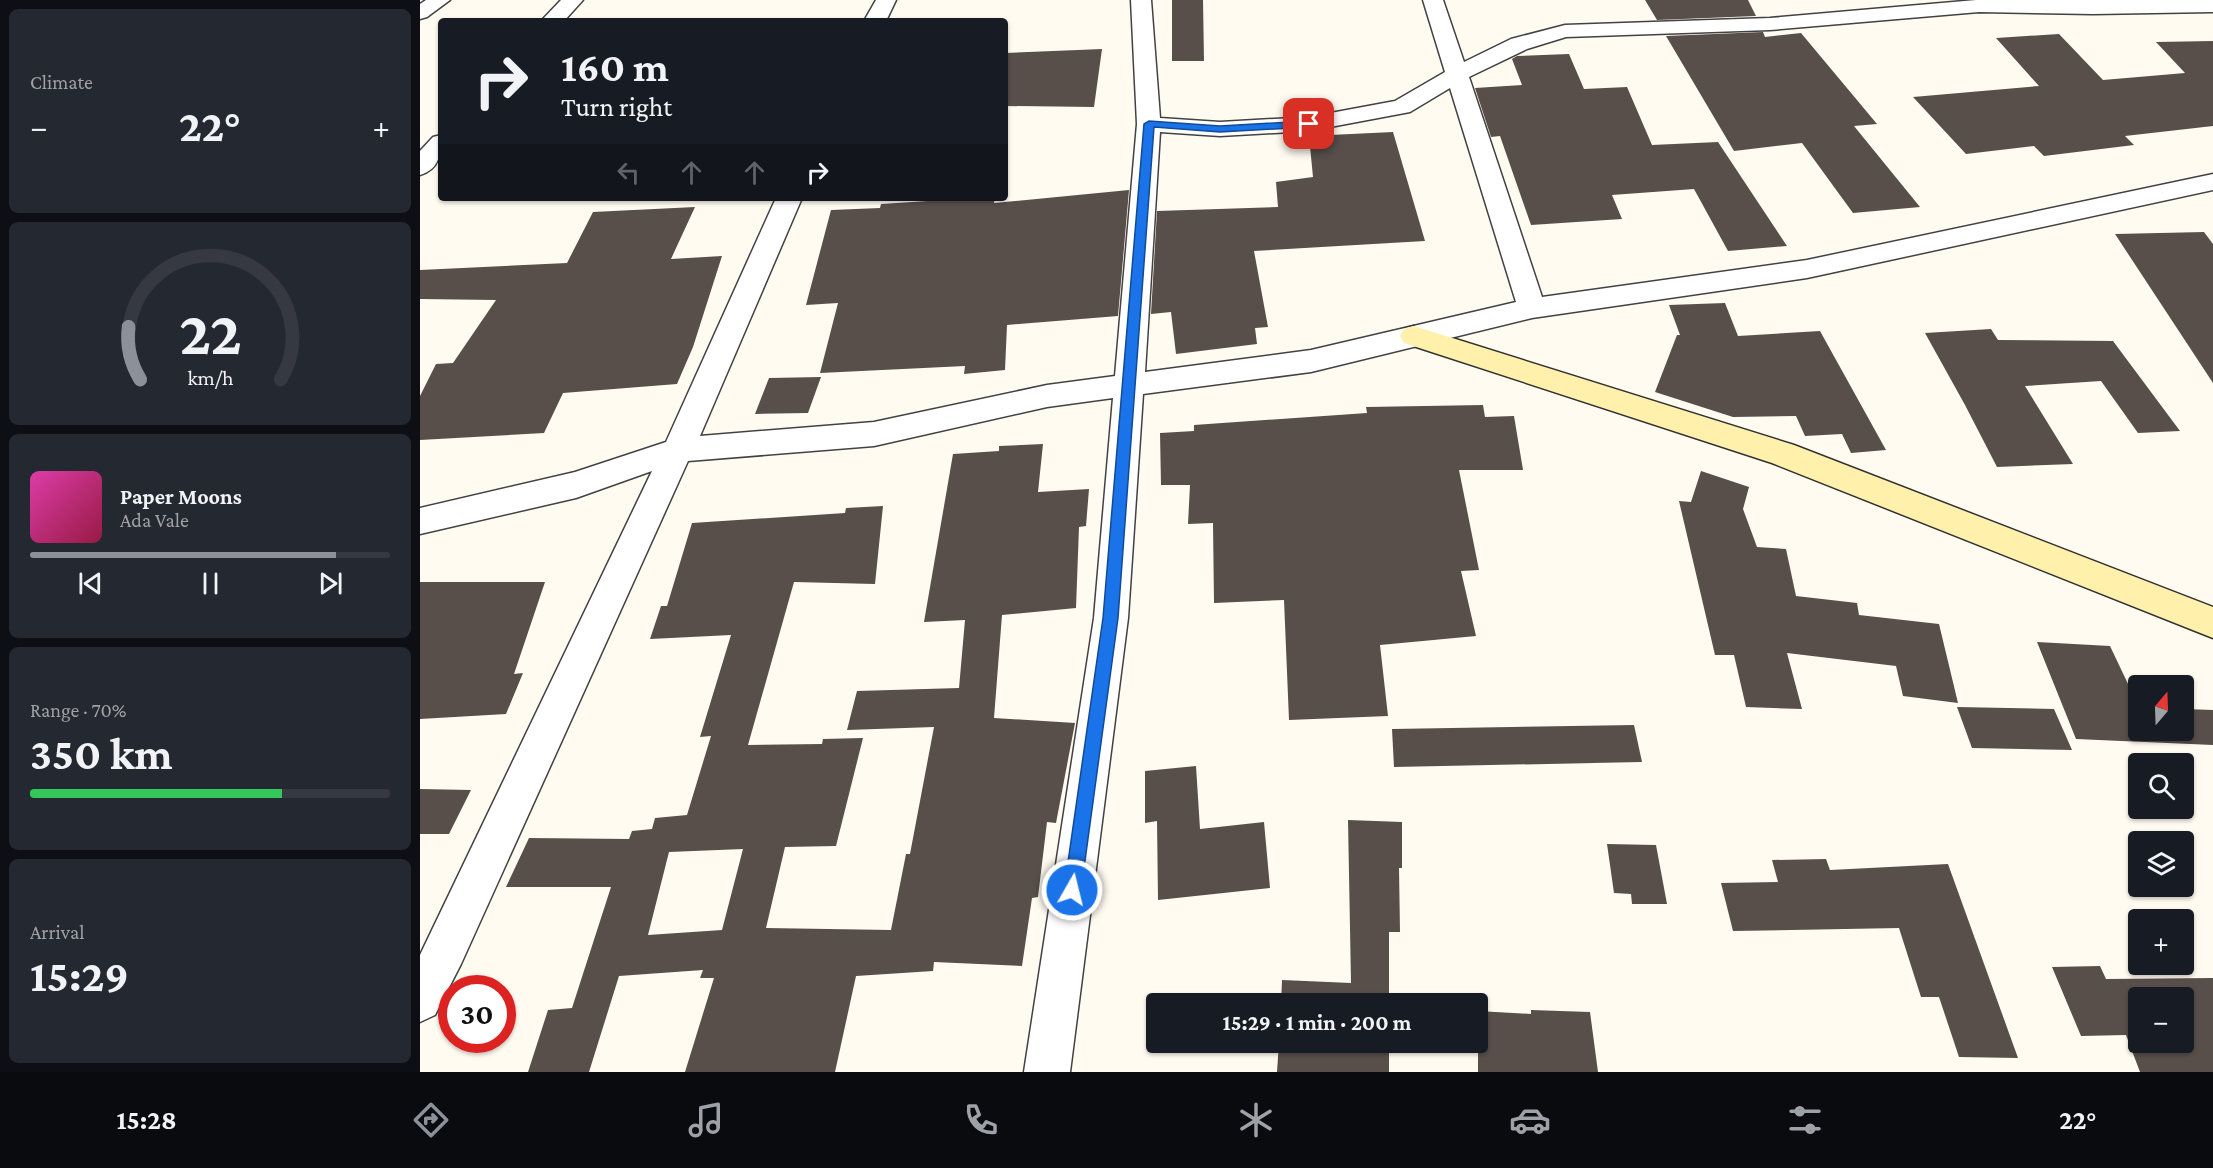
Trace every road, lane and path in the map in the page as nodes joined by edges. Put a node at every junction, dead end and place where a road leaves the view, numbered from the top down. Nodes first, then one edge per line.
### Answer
1 (440, 0) edge
2 (573, 0) edge
3 (886, 0) edge
4 (1141, 0) edge
5 (1433, 0) edge
6 (1977, 3) edge
7 (2213, 6) edge
8 (420, 13) edge
9 (555, 18) edge
10 (877, 18) edge
11 (1458, 74) junction
12 (1149, 124) junction
13 (438, 146) edge
14 (420, 167) edge
15 (2213, 182) edge
16 (788, 201) edge
17 (1532, 308) junction
18 (1414, 336) junction
19 (1127, 385) junction
20 (678, 450) junction
21 (420, 521) edge
22 (2213, 623) edge
23 (420, 1000) edge
24 (1047, 1072) edge

1 - 8 street
2 - 9 street
3 - 10 street
4 - 12 street
5 - 11 street
6 - 7 street
6 - 11 street
11 - 12 street
11 - 17 street
12 - 19 street
13 - 14 street
15 - 17 street
16 - 20 street
17 - 18 street
18 - 19 street
18 - 22 street
19 - 20 street
19 - 24 street
20 - 21 street
20 - 23 street

